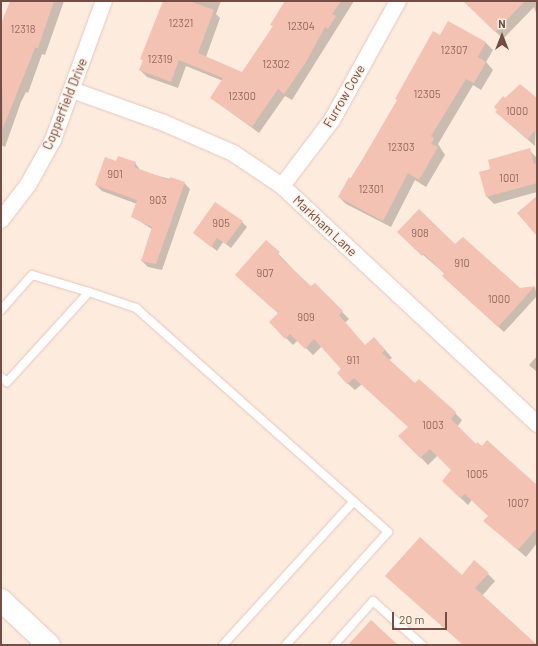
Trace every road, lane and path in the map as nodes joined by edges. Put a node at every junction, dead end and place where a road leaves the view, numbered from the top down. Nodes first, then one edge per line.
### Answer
1 (104, 1) edge
2 (398, 1) edge
3 (72, 90) junction
4 (282, 186) junction
5 (1, 220) edge
6 (89, 292) junction
7 (1, 310) edge
8 (1, 377) edge
9 (537, 424) edge
10 (353, 502) junction
11 (1, 600) edge
12 (49, 645) edge
13 (223, 645) edge
14 (286, 645) edge
15 (334, 645) edge
16 (422, 645) edge

1 - 3 street, Copperfield Drive
2 - 4 street, Furrow Cove
3 - 4 street, Markham Lane
3 - 5 street, Copperfield Drive
4 - 9 street, Markham Lane
6 - 7 lane
6 - 8 lane
6 - 10 lane
10 - 13 lane
10 - 14 lane
11 - 12 street
15 - 16 lane

